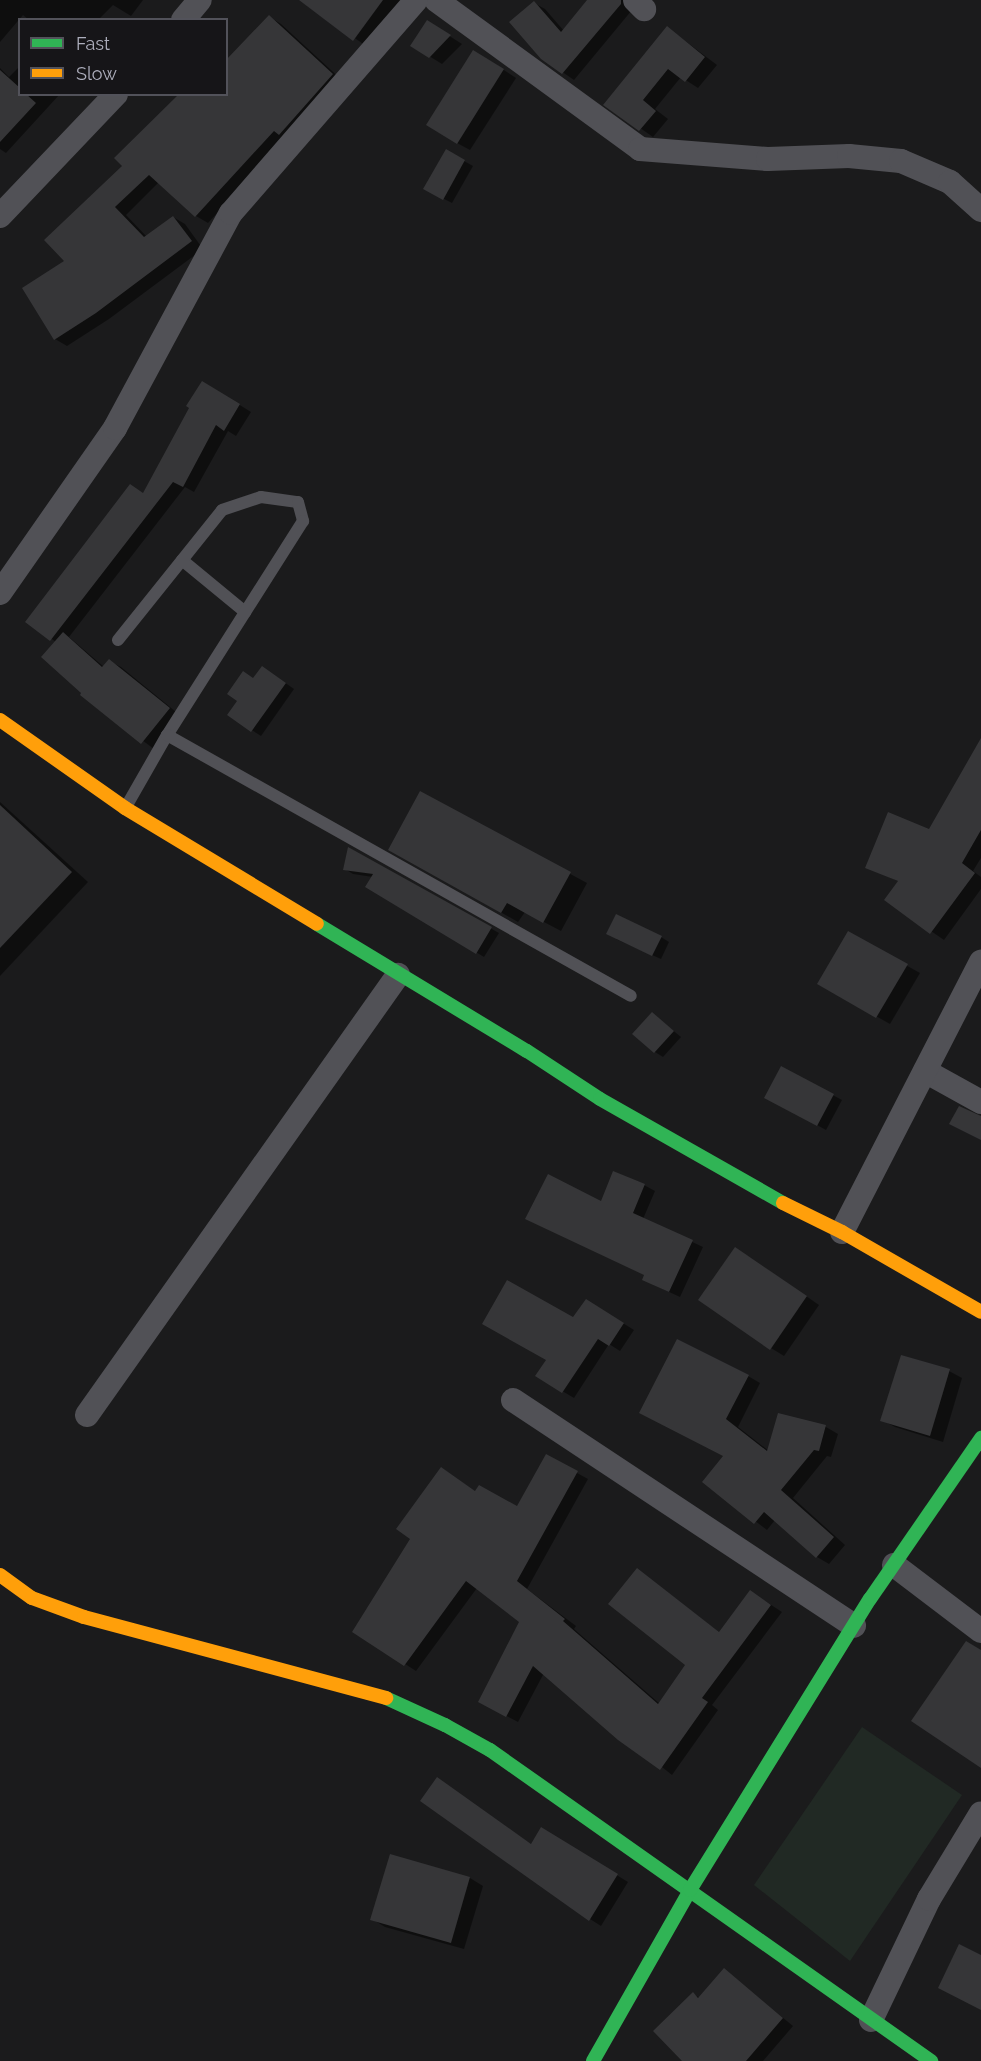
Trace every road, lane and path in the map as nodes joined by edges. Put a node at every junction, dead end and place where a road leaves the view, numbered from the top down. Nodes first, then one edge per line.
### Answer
1 (200, 0) edge
2 (416, 0) edge
3 (436, 0) edge
4 (185, 18) edge
5 (114, 96) edge
6 (981, 210) edge
7 (0, 216) edge
8 (182, 560) junction
9 (0, 593) edge
10 (245, 612) junction
11 (118, 640) dead end
12 (0, 720) edge
13 (167, 735) junction
14 (125, 808) junction
15 (981, 962) edge
16 (398, 975) junction
17 (631, 996) dead end
18 (925, 1071) junction
19 (981, 1102) edge
20 (842, 1232) junction
21 (981, 1312) edge
22 (513, 1400) dead end
23 (87, 1416) dead end
24 (981, 1438) edge
25 (894, 1565) junction
26 (0, 1575) edge
27 (854, 1626) junction
28 (981, 1631) edge
29 (981, 1813) edge
30 (690, 1890) junction
31 (871, 2020) junction
32 (593, 2061) edge
33 (931, 2061) edge

1 - 4 street
2 - 9 street
3 - 6 street
5 - 7 street
8 - 10 lane
8 - 10 lane
8 - 11 lane
10 - 13 lane
12 - 14 street
13 - 14 lane
13 - 17 lane
14 - 16 street
15 - 18 street
16 - 20 street
16 - 23 street
18 - 19 street
18 - 20 street
20 - 21 street
22 - 27 street
24 - 25 street
25 - 27 street
25 - 28 street
26 - 30 street
27 - 30 street
29 - 31 street
30 - 31 street
30 - 32 street
31 - 33 street

